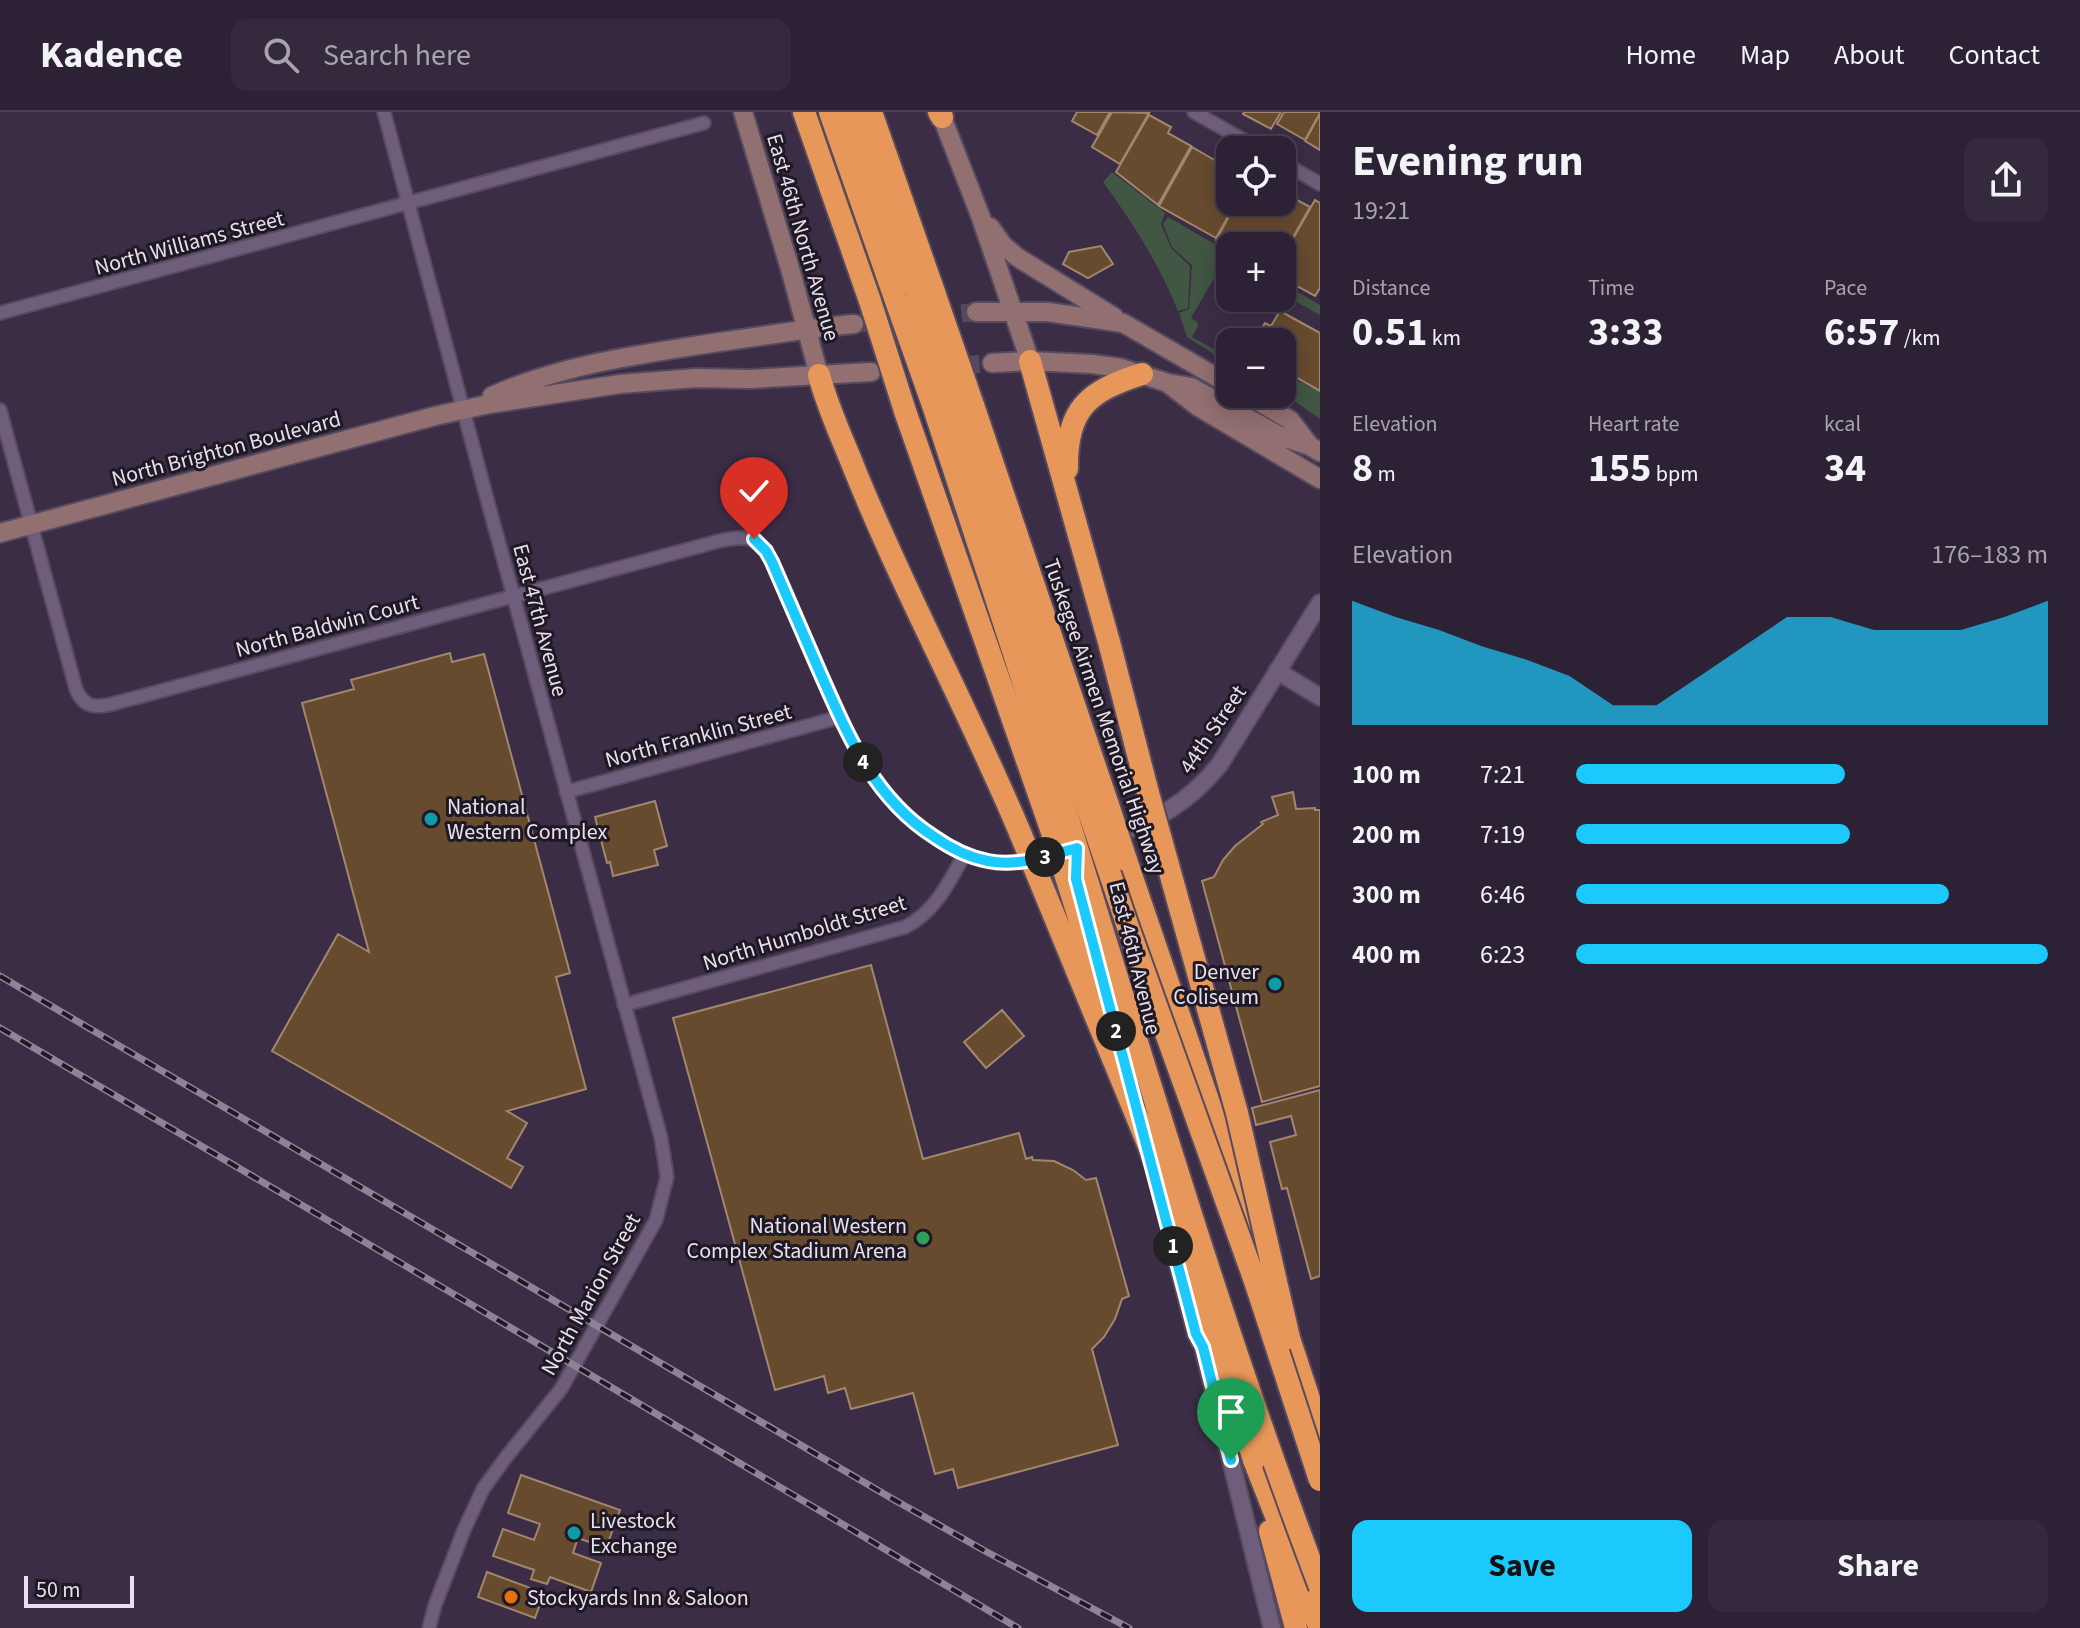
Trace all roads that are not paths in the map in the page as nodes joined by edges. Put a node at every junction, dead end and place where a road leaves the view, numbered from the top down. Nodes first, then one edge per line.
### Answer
1 (384, 112) edge
2 (743, 112) edge
3 (804, 112) edge
4 (830, 112) edge
5 (849, 112) edge
6 (871, 112) edge
7 (1194, 112) edge
8 (940, 114) edge
9 (704, 123) dead end
10 (1236, 136) edge
11 (1296, 170) edge
12 (1320, 184) edge
13 (409, 203) junction
14 (980, 215) junction
15 (916, 296) junction
16 (1014, 311) junction
17 (976, 312) tunnel mouth
18 (0, 313) edge
19 (1123, 323) junction
20 (854, 324) tunnel mouth
21 (807, 329) junction
22 (1030, 361) junction
23 (992, 363) tunnel mouth
24 (871, 372) tunnel mouth
25 (1142, 374) junction
26 (819, 375) junction
27 (1216, 377) edge
28 (1168, 383) junction
29 (954, 406) junction
30 (1270, 408) edge
31 (463, 409) junction
32 (0, 410) edge
33 (1315, 449) edge
34 (1320, 479) edge
35 (1067, 494) junction
36 (31, 524) junction
37 (0, 533) edge
38 (514, 595) junction
39 (1320, 603) edge
40 (1277, 671) junction
41 (1320, 697) edge
42 (840, 717) junction
43 (566, 792) junction
44 (1079, 815) junction
45 (1077, 848) junction
46 (964, 855) junction
47 (624, 1005) junction
48 (661, 1138) joint
49 (1158, 1168) junction
50 (1289, 1338) junction
51 (1320, 1432) edge
52 (1254, 1460) junction
53 (1320, 1480) edge
54 (1320, 1587) edge
55 (429, 1628) edge
56 (1272, 1628) edge
57 (1296, 1628) edge
58 (1320, 1628) edge

1 - 13 street, East 47th Avenue
2 - 21 main road, East 46th North Avenue
3 - 44 highway, Tuskegee Airmen Memorial Highway, bridge
4 - 15 highway
5 - 15 highway
6 - 15 highway, Tuskegee Airmen Memorial Highway
7 - 10 street
8 - 14 main road
9 - 13 street
11 - 12 street
13 - 18 street, North Williams Street
13 - 31 street, East 47th Avenue
14 - 16 main road
14 - 19 main road
15 - 29 highway, Tuskegee Airmen Memorial Highway, bridge
15 - 29 highway, bridge
16 - 17 main road
16 - 19 main road
16 - 22 main road
19 - 27 main road
20 - 21 main road, North Brighton Boulevard
21 - 26 main road, East 46th North Avenue
21 - 31 main road, North Brighton Boulevard
22 - 23 main road
22 - 25 main road
22 - 35 highway
24 - 26 main road, North Brighton Boulevard
25 - 28 main road
25 - 35 highway
26 - 31 main road, North Brighton Boulevard
26 - 49 highway, bridge
28 - 33 main road
28 - 34 main road
29 - 44 highway, Tuskegee Airmen Memorial Highway
29 - 44 highway
30 - 33 main road
31 - 36 main road, North Brighton Boulevard
31 - 38 street, East 47th Avenue
32 - 36 street
35 - 50 highway, bridge
36 - 37 main road, North Brighton Boulevard
36 - 38 street, North Baldwin Court
38 - 42 street, North Baldwin Court
38 - 43 street, East 47th Avenue
39 - 40 street, 44th Street
40 - 41 street
40 - 45 street, 44th Street
42 - 43 street, North Franklin Street
42 - 46 street
43 - 47 street, East 47th Avenue
44 - 49 highway, Tuskegee Airmen Memorial Highway, bridge
44 - 50 highway, Tuskegee Airmen Memorial Highway, bridge
44 - 53 highway, bridge
44 - 54 highway, bridge
45 - 46 street, 44th Street
45 - 56 street, East 46th Avenue
46 - 47 street, North Humboldt Street
47 - 48 street, East 47th Avenue
48 - 55 street, North Marion Street
49 - 52 highway, bridge
50 - 51 highway
52 - 57 highway
52 - 58 highway

